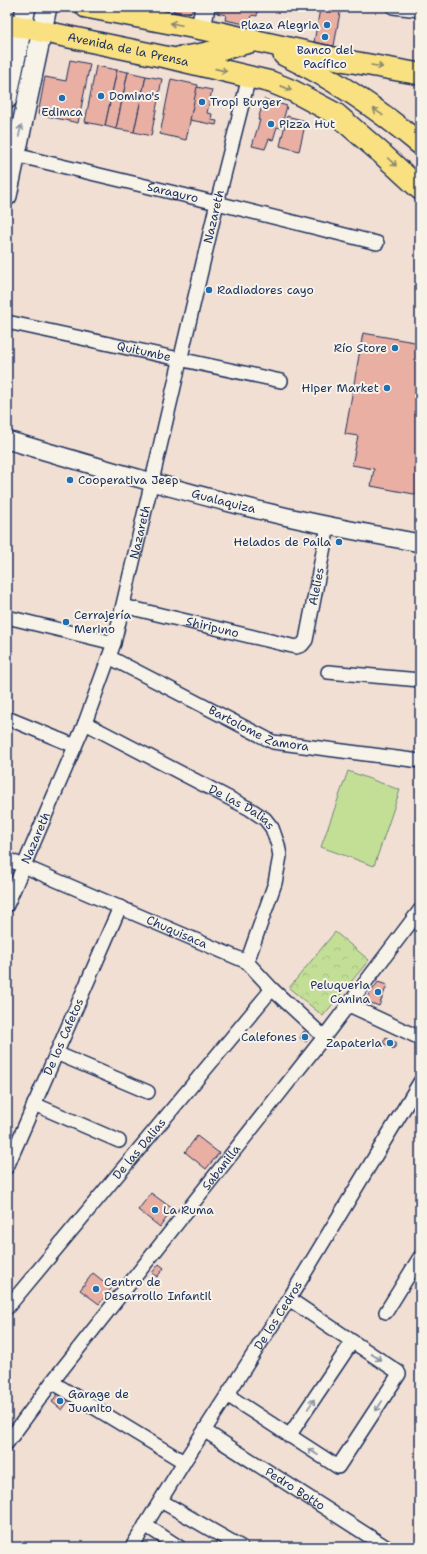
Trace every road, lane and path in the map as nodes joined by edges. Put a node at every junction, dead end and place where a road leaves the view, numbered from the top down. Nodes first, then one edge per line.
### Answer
1 (47, 7) edge
2 (86, 7) edge
3 (205, 7) edge
4 (393, 7) edge
5 (420, 10) edge
6 (18, 19) edge
7 (201, 29) junction
8 (42, 32) junction
9 (229, 40) junction
10 (257, 41) junction
11 (170, 58) junction
12 (347, 61) junction
13 (420, 74) edge
14 (249, 77) junction
15 (343, 87) junction
16 (7, 99) edge
17 (420, 144) edge
18 (15, 155) junction
19 (420, 189) edge
20 (7, 196) edge
21 (217, 203) junction
22 (377, 243) dead end
23 (7, 322) edge
24 (181, 358) junction
25 (281, 381) dead end
26 (7, 440) edge
27 (152, 483) junction
28 (328, 526) junction
29 (420, 543) edge
30 (123, 606) junction
31 (7, 617) edge
32 (114, 643) junction
33 (302, 645) joint
34 (109, 657) junction
35 (328, 672) dead end
36 (420, 680) edge
37 (7, 718) edge
38 (85, 723) junction
39 (75, 746) junction
40 (420, 760) edge
41 (7, 860) edge
42 (24, 867) junction
43 (7, 905) edge
44 (120, 907) junction
45 (420, 910) edge
46 (247, 962) junction
47 (272, 989) junction
48 (349, 1005) junction
49 (324, 1037) junction
50 (420, 1038) edge
51 (56, 1053) junction
52 (420, 1082) edge
53 (148, 1092) dead end
54 (34, 1104) junction
55 (119, 1141) dead end
56 (7, 1167) edge
57 (420, 1257) edge
58 (289, 1299) junction
59 (7, 1308) edge
60 (386, 1312) dead end
61 (352, 1342) junction
62 (52, 1382) junction
63 (227, 1395) junction
64 (205, 1431) junction
65 (289, 1436) junction
66 (7, 1443) edge
67 (184, 1462) junction
68 (162, 1501) junction
69 (145, 1525) junction
70 (132, 1547) edge
71 (179, 1547) edge
72 (241, 1547) edge
73 (386, 1547) edge

1 - 8 main road
7 -> 2 main road
3 - 7 main road
4 - 5 street
6 - 8 main road, Avenida de la Prensa
6 - 16 main road
7 - 9 main road
8 - 11 main road, Avenida de la Prensa
18 -> 8 main road
9 - 10 main road
9 - 11 main road
10 - 12 main road
10 - 15 main road
11 -> 14 main road, Avenida de la Prensa
12 -> 13 main road
12 - 15 main road
14 -> 19 main road, Avenida de la Prensa
14 - 21 street, Nazareth
17 -> 15 main road
18 - 20 main road
18 - 21 street, Saraguro
21 - 22 street, Saraguro
21 - 24 street, Nazareth
23 - 24 street, Quitumbe
24 - 25 street, Quitumbe
24 - 27 street, Nazareth
26 - 27 street, Gualaquiza
27 - 28 street, Gualaquiza
27 - 30 street, Nazareth
28 - 29 street, Gualaquiza
28 - 33 street, Alelies
30 - 32 street, Nazareth
30 - 33 street, Shiripuno
31 - 32 street
32 - 34 street, Nazareth
34 - 38 street, Nazareth
34 - 40 street, Bartolome Zamora
35 - 36 street
37 - 39 street
38 - 39 street, Nazareth
38 - 46 street, De las Dalias
39 - 42 street, Nazareth
41 - 42 street, Chuquisaca
42 - 43 street, Nazareth
42 - 44 street, Chuquisaca
44 - 46 street, Chuquisaca
44 - 51 street, De los Cafetos
45 - 48 street, Sabanilla
46 - 47 street, Chuquisaca
47 - 49 street, Chuquisaca
47 - 59 street, De las Dalias
48 - 49 street, Sabanilla
48 - 50 street
49 - 62 street, Sabanilla
51 - 53 street
51 - 54 street, De los Cafetos
52 - 58 street, De los Cedros
54 - 55 street
54 - 56 street, De los Cafetos
57 - 60 street
58 - 61 street
58 - 63 street, De los Cedros
65 -> 61 street
61 -> 65 street
62 - 66 street, Sabanilla
62 - 67 street
63 - 64 street, De los Cedros
63 - 65 street
64 - 67 street, De los Cedros
64 - 73 street, Pedro Botto
67 - 68 street, De los Cedros
68 - 69 street, De los Cedros
68 - 72 street
69 - 70 street, De los Cedros
69 - 71 street

